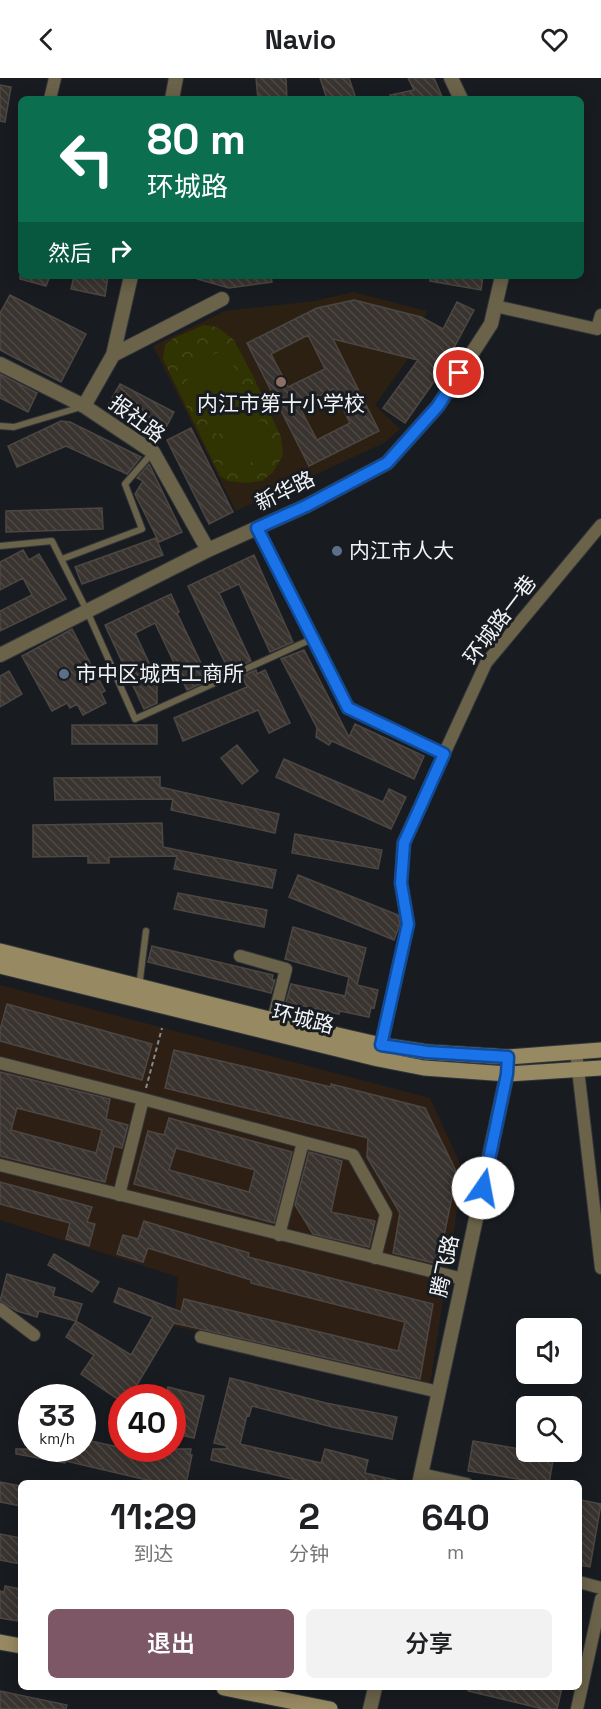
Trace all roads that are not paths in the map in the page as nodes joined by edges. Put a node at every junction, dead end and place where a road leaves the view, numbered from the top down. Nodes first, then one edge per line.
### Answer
1 (55, 78) edge
2 (176, 78) edge
3 (452, 78) edge
4 (51, 96) edge
5 (173, 96) edge
6 (460, 96) edge
7 (130, 279) edge
8 (501, 279) edge
9 (222, 299) dead end
10 (495, 306) junction
11 (601, 315) edge
12 (599, 329) edge
13 (113, 355) junction
14 (0, 364) edge
15 (84, 406) junction
16 (0, 426) edge
17 (153, 452) junction
18 (601, 525) edge
19 (257, 528) junction
20 (0, 546) edge
21 (208, 550) junction
22 (62, 559) junction
23 (87, 611) junction
24 (312, 639) junction
25 (0, 655) edge
26 (444, 754) junction
27 (146, 930) dead end
28 (0, 951) edge
29 (240, 956) dead end
30 (0, 966) edge
31 (139, 987) junction
32 (273, 1020) junction
33 (601, 1050) edge
34 (380, 1052) junction
35 (576, 1052) junction
36 (508, 1057) junction
37 (0, 1063) edge
38 (601, 1068) edge
39 (577, 1070) junction
40 (507, 1074) junction
41 (143, 1099) junction
42 (303, 1142) junction
43 (0, 1165) edge
44 (119, 1196) junction
45 (279, 1234) junction
46 (375, 1258) junction
47 (601, 1268) edge
48 (463, 1279) junction
49 (0, 1309) edge
50 (34, 1335) dead end
51 (201, 1337) dead end
52 (439, 1392) junction
53 (420, 1479) edge
54 (582, 1583) edge
55 (601, 1588) edge
56 (601, 1599) edge
57 (0, 1642) edge
58 (18, 1646) edge
59 (582, 1672) edge
60 (234, 1690) edge
61 (375, 1690) edge
62 (580, 1690) edge
63 (330, 1709) edge
64 (370, 1709) edge
65 (577, 1709) edge

1 - 4 street
2 - 5 street
3 - 6 street
7 - 13 street
8 - 10 street, 新华路
9 - 13 street
10 - 12 street
10 - 19 street, 新华路
11 - 12 street
13 - 15 street
14 - 15 street, 报社路
15 - 16 lane
15 - 17 street, 报社路
17 - 21 street, 报社路
17 - 22 lane
18 - 26 street, 环城路一巷
19 - 21 street, 新华路
19 - 24 lane
20 - 22 lane
21 - 23 street, 新华路
22 - 23 lane
23 - 24 lane
23 - 25 street, 新华路
24 - 26 lane
26 - 34 street, 环城路一巷
27 - 31 lane
28 - 31 main road, 环城路
29 - 32 street
30 - 34 main road, 环城路
31 - 32 main road, 环城路
32 - 34 main road, 环城路
33 - 35 main road, 环城路
34 - 36 main road, 环城路
34 - 40 main road, 环城路
35 - 36 main road, 环城路
35 - 39 street
36 - 40 street, 腾飞路
37 - 41 street
38 - 39 main road, 环城路
39 - 40 main road, 环城路
39 - 47 street
40 - 48 street, 腾飞路
41 - 42 street
41 - 44 street
42 - 45 street
42 - 46 street
43 - 44 street
44 - 45 street
45 - 46 street
46 - 48 street
48 - 52 street, 腾飞路
49 - 50 street
51 - 52 street
52 - 53 street, 腾飞路
54 - 55 street
56 - 59 street
57 - 58 main road
60 - 63 main road
61 - 64 street
62 - 65 street

